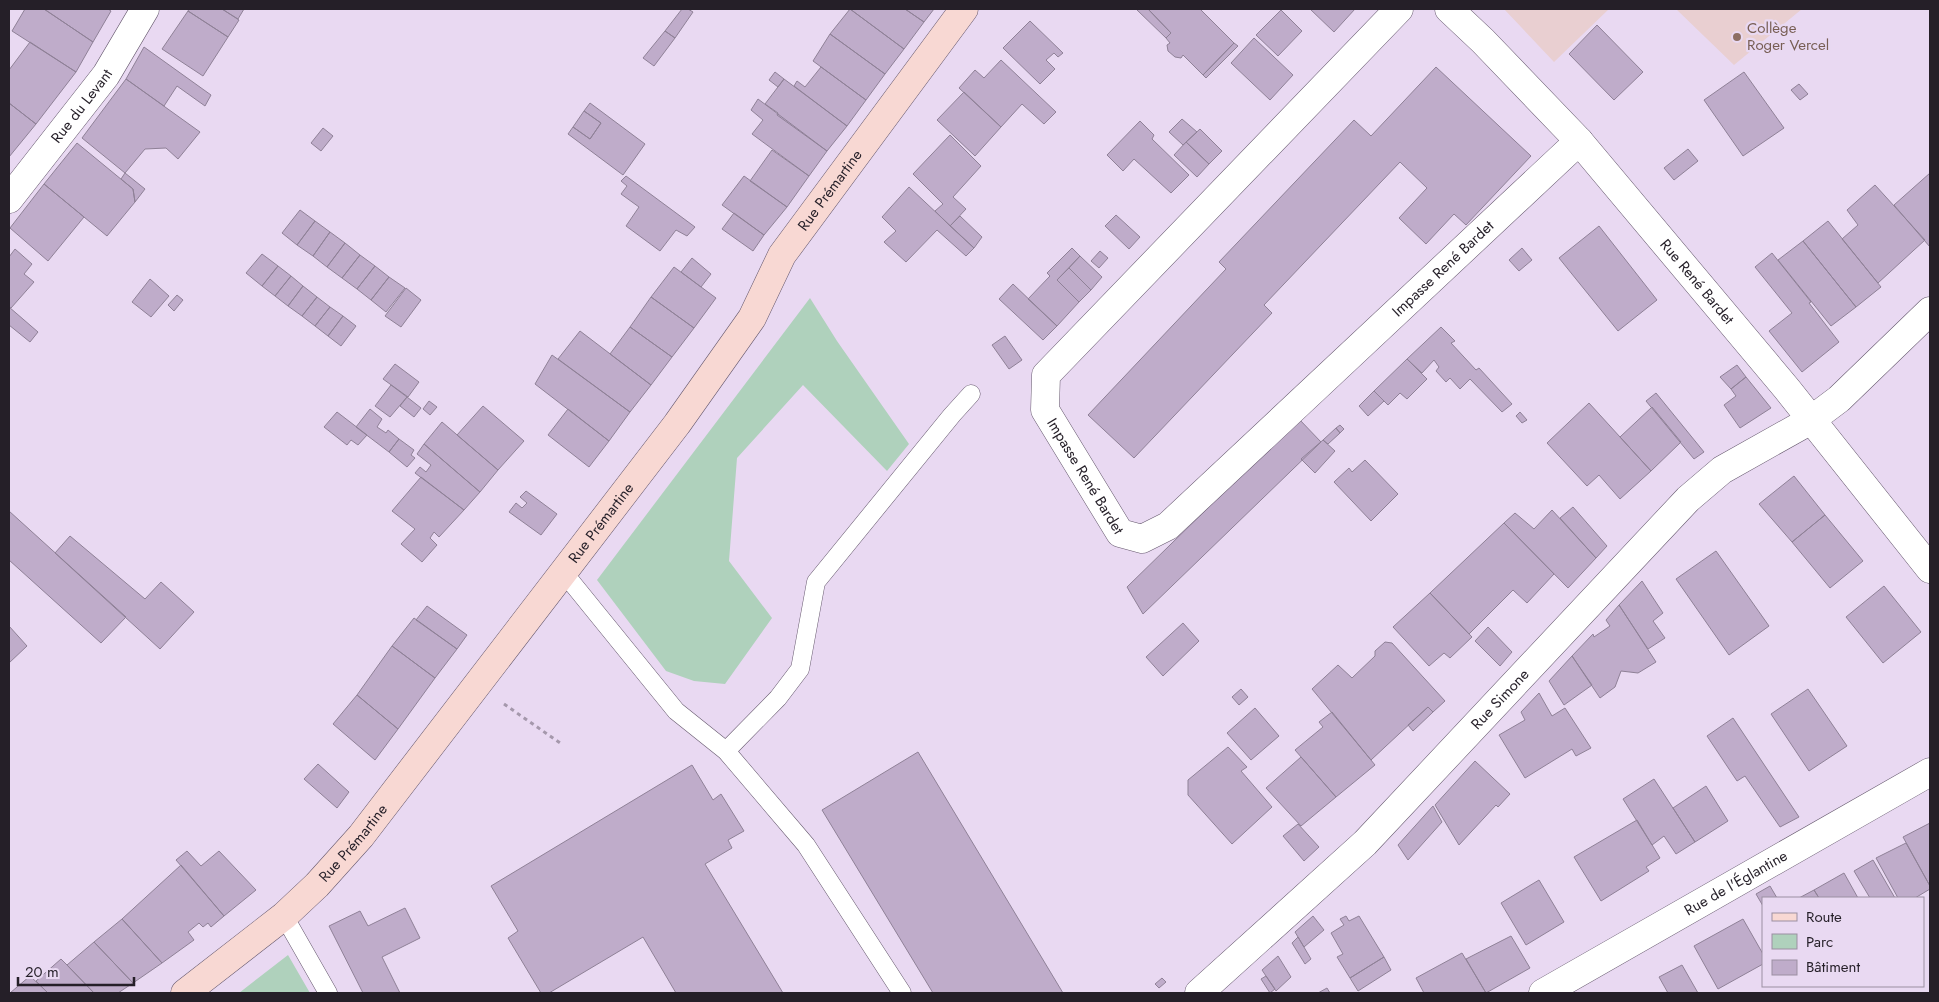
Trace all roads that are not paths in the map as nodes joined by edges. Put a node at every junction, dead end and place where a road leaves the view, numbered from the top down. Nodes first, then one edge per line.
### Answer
1 (145, 9) edge
2 (964, 9) edge
3 (1399, 9) edge
4 (1448, 9) edge
5 (1579, 141) junction
6 (9, 198) edge
7 (1930, 311) edge
8 (972, 394) dead end
9 (1812, 420) junction
10 (1930, 569) edge
11 (564, 573) junction
12 (726, 751) junction
13 (1930, 772) edge
14 (284, 916) junction
15 (185, 993) edge
16 (328, 993) edge
17 (902, 993) edge
18 (1199, 993) edge
19 (1543, 993) edge

1 - 6 street, Rue du Levant
2 - 11 street, Rue Prémartine
3 - 5 street, Impasse René Bardet
4 - 5 street, Rue René Bardet
5 - 9 street, Rue René Bardet
7 - 9 street, Rue Simone
8 - 12 lane
9 - 10 street, Rue René Bardet
9 - 18 street, Rue Simone
11 - 12 lane
11 - 14 street, Rue Prémartine
12 - 17 lane
13 - 19 street, Rue de l'Églantine
14 - 15 street, Rue Prémartine
14 - 16 lane

